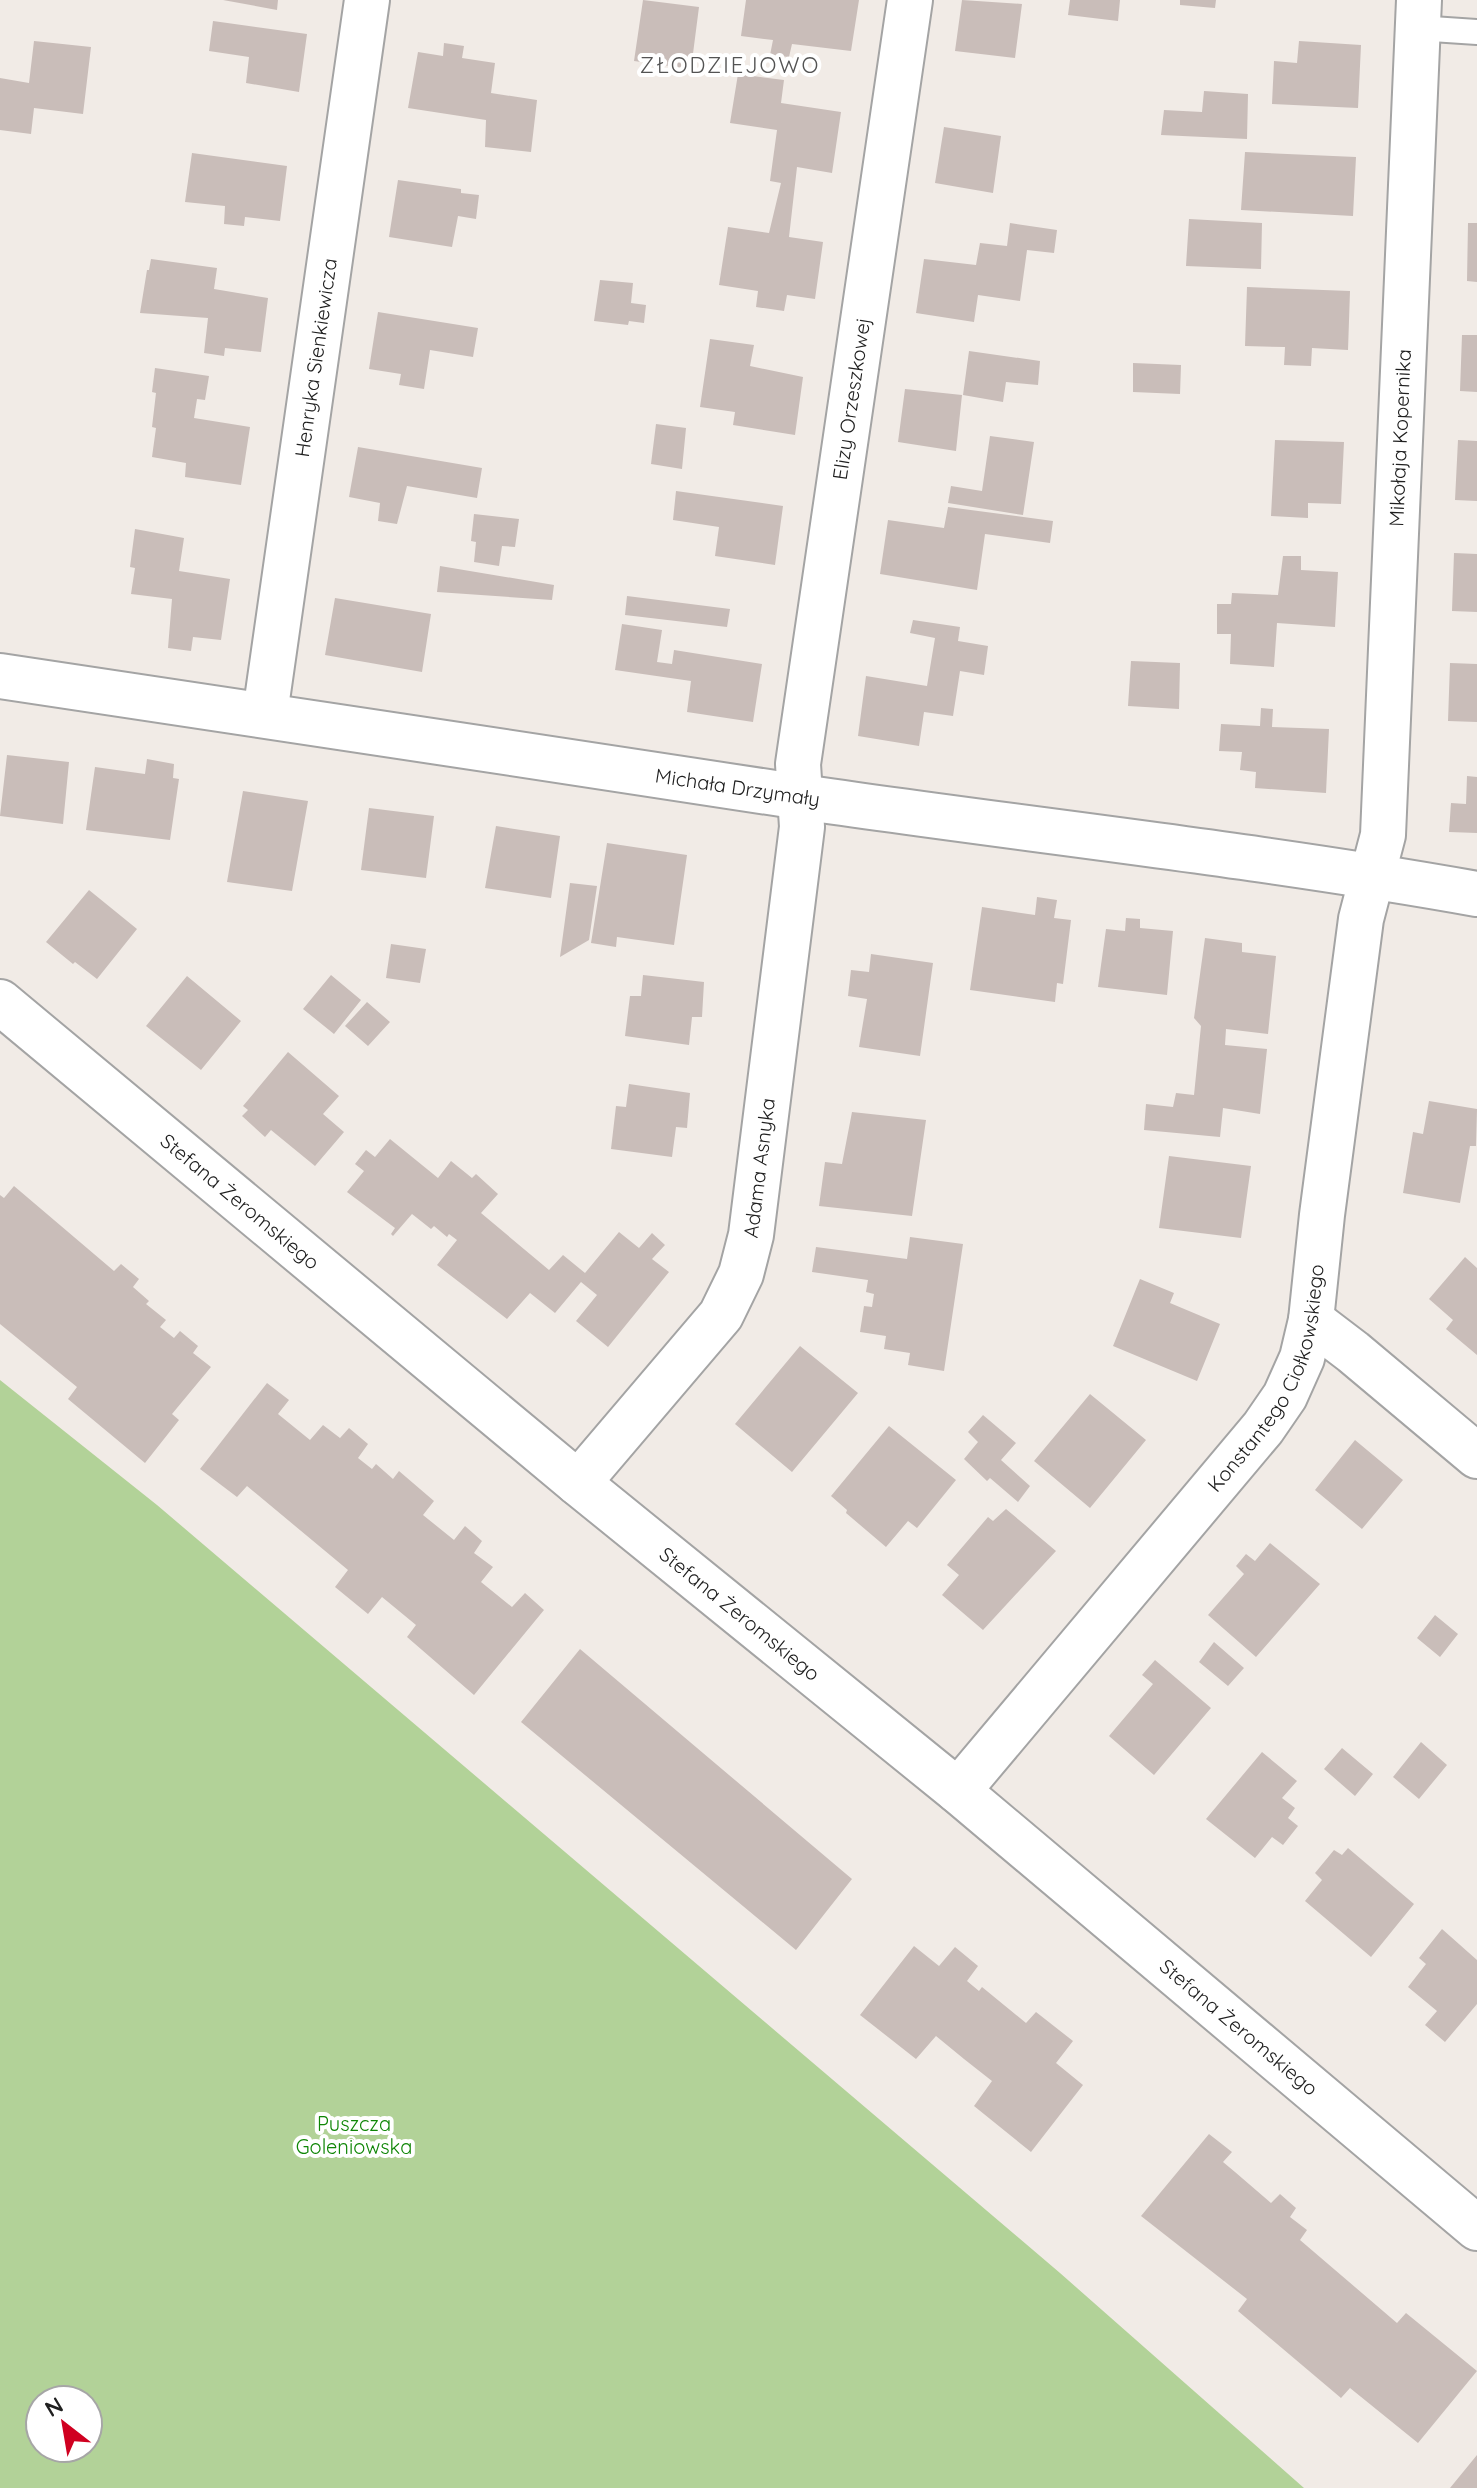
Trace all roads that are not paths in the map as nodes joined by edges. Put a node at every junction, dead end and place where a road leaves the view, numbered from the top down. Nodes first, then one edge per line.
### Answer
1 (367, 0) edge
2 (910, 0) edge
3 (1418, 14) edge
4 (1477, 32) edge
5 (0, 676) edge
6 (265, 714) junction
7 (801, 797) junction
8 (1373, 875) junction
9 (1477, 894) edge
10 (0, 1002) edge
11 (1311, 1320) junction
12 (1477, 1456) edge
13 (578, 1483) junction
14 (958, 1791) junction
15 (1477, 2228) edge

1 - 6 street, Henryka Sienkiewicza
2 - 7 street, Elizy Orzeszkowej
3 - 4 lane
3 - 8 street, Mikołaja Kopernika
5 - 6 street, Michała Drzymały
6 - 7 street, Michała Drzymały
7 - 8 street, Michała Drzymały
7 - 13 street, Adama Asnyka
8 - 9 street, Michała Drzymały
8 - 11 street, Konstantego Ciołkowskiego
10 - 13 street, Stefana Żeromskiego
11 - 12 street
11 - 14 street, Konstantego Ciołkowskiego
13 - 14 street, Stefana Żeromskiego
14 - 15 street, Stefana Żeromskiego

